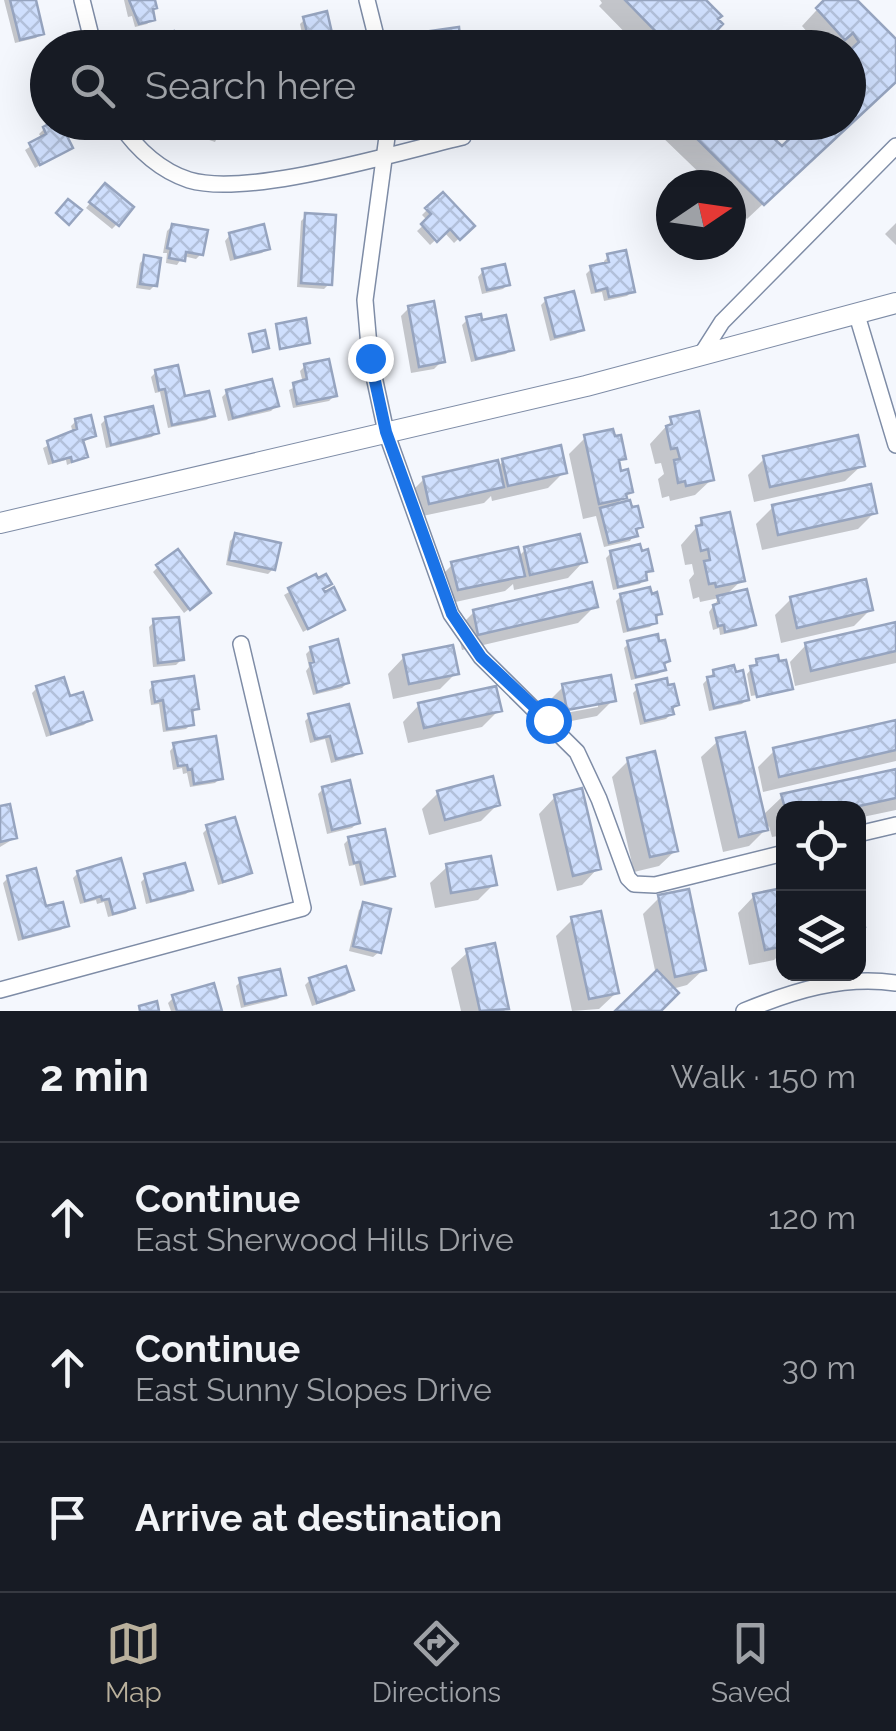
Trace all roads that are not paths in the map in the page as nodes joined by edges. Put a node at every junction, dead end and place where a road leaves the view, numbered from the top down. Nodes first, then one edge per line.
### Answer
1 (82, 0) edge
2 (367, 0) edge
3 (90, 30) edge
4 (374, 30) edge
5 (132, 140) edge
6 (388, 140) edge
7 (450, 140) edge
8 (896, 146) edge
9 (387, 155) junction
10 (896, 302) edge
11 (856, 312) junction
12 (701, 354) junction
13 (386, 432) junction
14 (896, 445) edge
15 (0, 523) edge
16 (242, 644) dead end
17 (896, 825) edge
18 (866, 832) edge
19 (776, 855) edge
20 (896, 983) edge
21 (0, 990) edge
22 (744, 1011) edge

1 - 3 street
2 - 4 street
5 - 9 street
6 - 9 street
7 - 9 street
8 - 12 street
9 - 13 street
10 - 11 street
11 - 12 street
11 - 14 street
12 - 13 street
13 - 15 street
13 - 19 street
16 - 21 street
17 - 18 street
20 - 22 street

